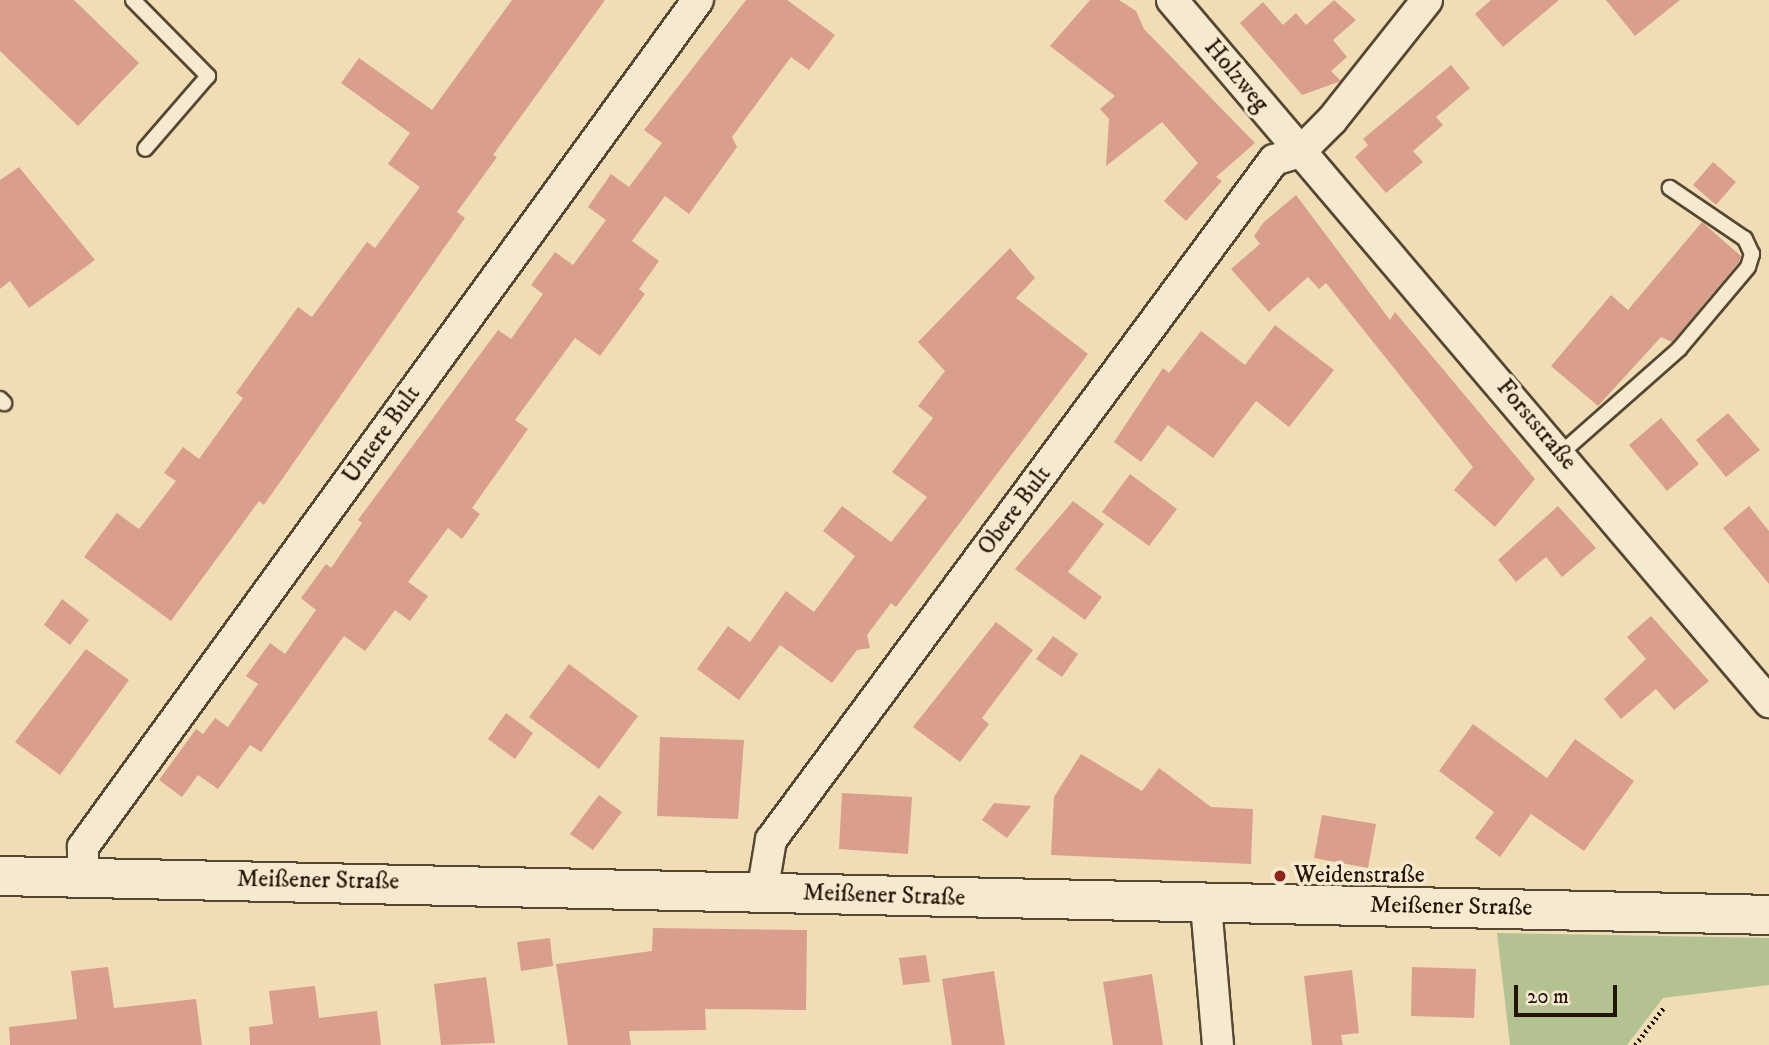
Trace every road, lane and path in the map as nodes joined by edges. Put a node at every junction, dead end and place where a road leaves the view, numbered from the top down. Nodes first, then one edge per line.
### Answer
1 (133, 0) edge
2 (698, 0) edge
3 (1172, 0) edge
4 (1427, 0) edge
5 (145, 149) dead end
6 (1300, 152) junction
7 (1670, 188) dead end
8 (1560, 454) junction
9 (1769, 702) edge
10 (0, 876) edge
11 (83, 876) junction
12 (762, 893) junction
13 (1206, 905) junction
14 (1769, 915) edge
15 (1665, 1006) dead end
16 (1218, 1045) edge
17 (1635, 1045) edge

1 - 5 lane
2 - 11 street, Untere Bult
3 - 6 street, Holzweg
4 - 6 street
6 - 8 street, Forststraße
6 - 12 street, Obere Bult
7 - 8 lane
8 - 9 street, Forststraße
10 - 11 street, Meißener Straße
11 - 12 street, Meißener Straße
12 - 13 street, Meißener Straße
13 - 14 street, Meißener Straße
13 - 16 street
15 - 17 path

